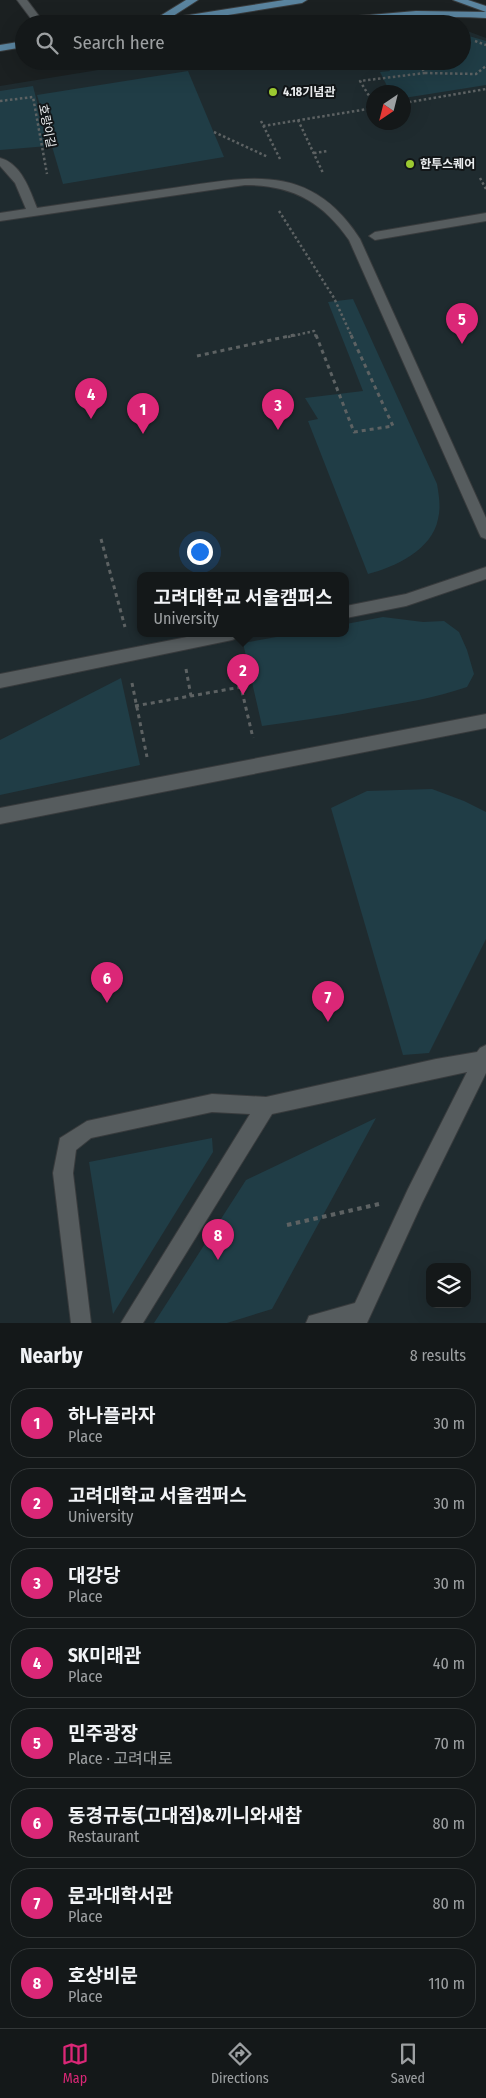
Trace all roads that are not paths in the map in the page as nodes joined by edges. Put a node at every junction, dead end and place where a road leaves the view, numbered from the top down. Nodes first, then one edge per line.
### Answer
1 (22, 0) edge
2 (193, 0) edge
3 (302, 0) edge
4 (458, 0) edge
5 (486, 9) edge
6 (33, 15) edge
7 (168, 15) edge
8 (208, 15) edge
9 (407, 15) edge
10 (486, 15) edge
11 (15, 46) edge
12 (0, 48) edge
13 (0, 161) edge
14 (33, 212) junction
15 (0, 217) edge
16 (486, 217) edge
17 (375, 236) dead end
18 (486, 533) edge
19 (486, 573) edge
20 (349, 611) edge
21 (217, 637) edge
22 (0, 681) edge
23 (486, 721) edge
24 (0, 816) edge
25 (485, 1057) edge
26 (266, 1106) junction
27 (359, 1317) edge
28 (81, 1323) edge
29 (131, 1323) edge
30 (316, 1323) edge

1 - 6 street
2 - 7 main road
3 - 8 main road
4 - 5 main road
9 - 10 main road
11 - 12 main road
13 - 14 street
14 - 15 street
14 - 18 street
16 - 17 street
19 - 20 street
21 - 22 street
23 - 24 street
25 - 26 street
25 - 27 street
26 - 28 street
26 - 29 street
27 - 30 street

